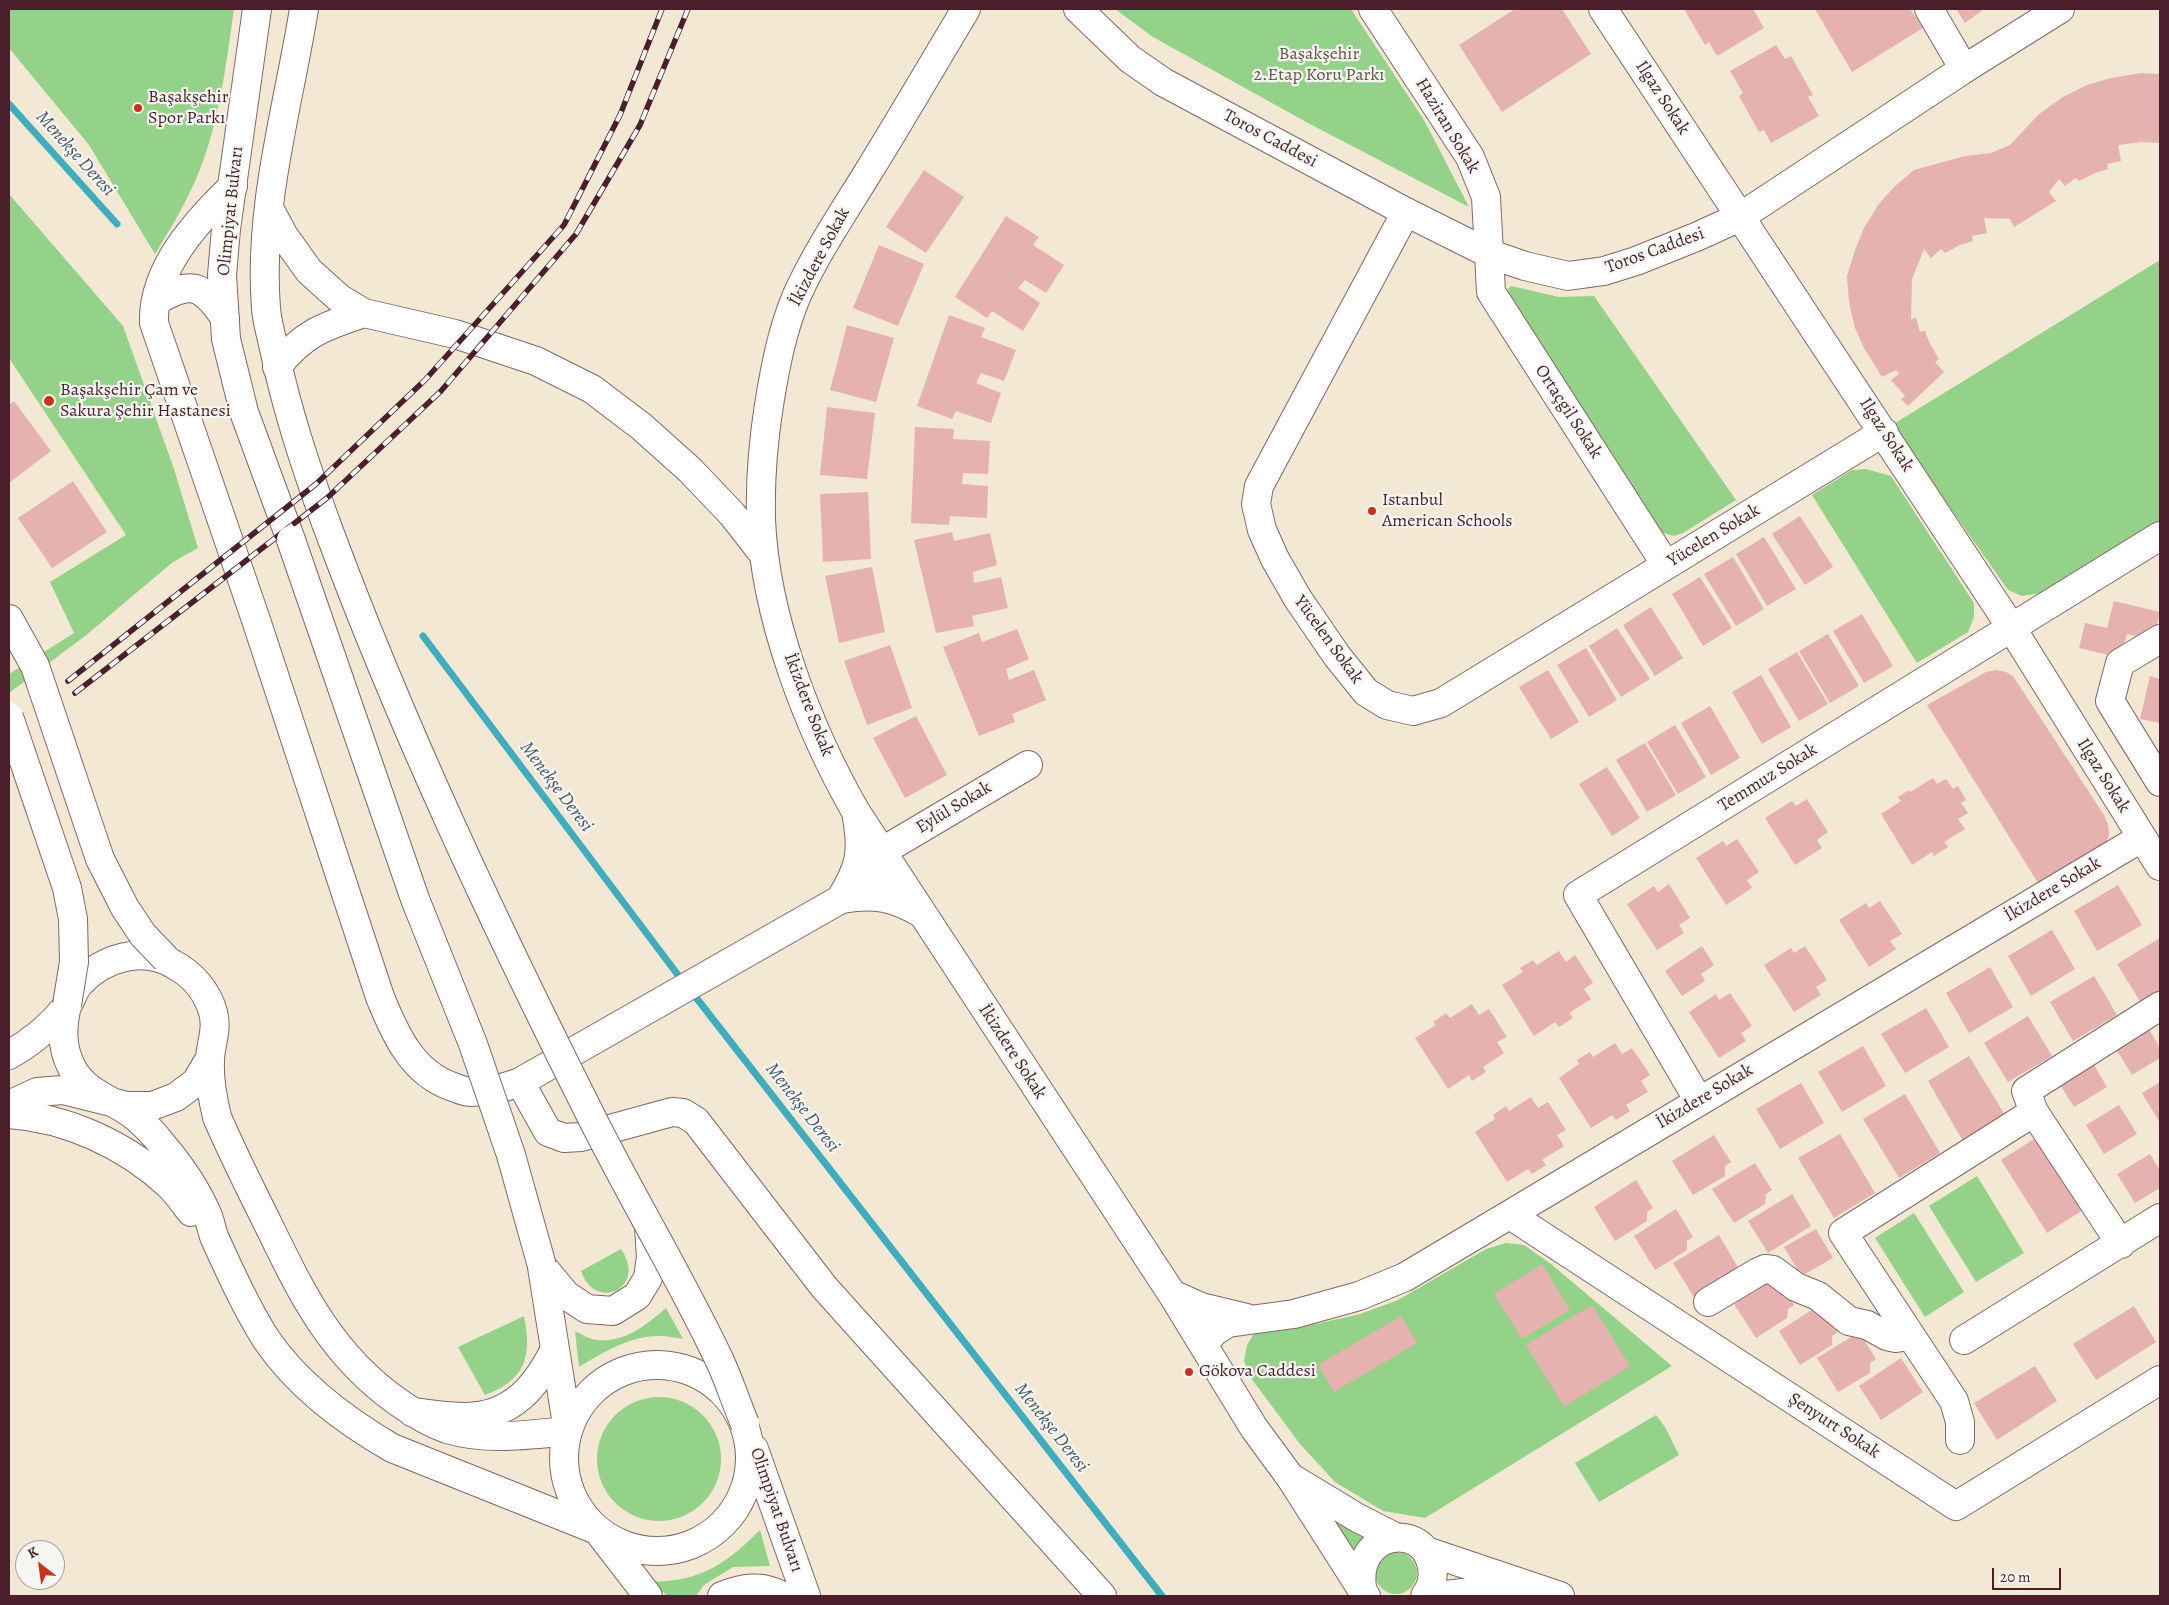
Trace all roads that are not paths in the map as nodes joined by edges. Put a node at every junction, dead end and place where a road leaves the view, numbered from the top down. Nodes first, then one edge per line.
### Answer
1 (256, 9) edge
2 (304, 9) edge
3 (966, 9) edge
4 (1078, 9) edge
5 (1373, 9) edge
6 (1603, 9) edge
7 (1930, 9) edge
8 (2060, 9) edge
9 (1964, 69) junction
10 (233, 186) junction
11 (270, 208) junction
12 (1406, 212) junction
13 (1740, 217) junction
14 (1490, 254) junction
15 (156, 301) junction
16 (364, 313) junction
17 (224, 318) junction
18 (278, 367) junction
19 (1884, 432) junction
20 (2160, 536) edge
21 (764, 555) junction
22 (1666, 565) junction
23 (9, 620) edge
24 (2011, 627) junction
25 (2160, 639) edge
26 (17, 644) edge
27 (9, 717) edge
28 (1028, 765) dead end
29 (2160, 782) edge
30 (856, 812) junction
31 (2141, 838) junction
32 (886, 859) junction
33 (2160, 866) edge
34 (831, 905) junction
35 (921, 913) junction
36 (166, 960) junction
37 (67, 1005) junction
38 (2159, 1011) edge
39 (9, 1055) edge
40 (210, 1060) junction
41 (520, 1082) junction
42 (103, 1099) junction
43 (1699, 1100) junction
44 (9, 1105) edge
45 (2034, 1112) junction
46 (9, 1114) edge
47 (1510, 1216) junction
48 (2160, 1218) edge
49 (649, 1227) junction
50 (215, 1240) junction
51 (2121, 1244) junction
52 (542, 1266) junction
53 (1172, 1294) junction
54 (1708, 1302) dead end
55 (1254, 1320) junction
56 (1910, 1336) junction
57 (1964, 1340) dead end
58 (1203, 1344) junction
59 (555, 1350) junction
60 (1224, 1379) junction
61 (2160, 1380) edge
62 (412, 1412) junction
63 (745, 1424) junction
64 (568, 1431) junction
65 (1960, 1440) dead end
66 (1290, 1477) junction
67 (597, 1530) junction
68 (1395, 1537) junction
69 (1426, 1551) junction
70 (1364, 1592) edge
71 (1548, 1593) edge
72 (648, 1596) edge
73 (722, 1596) edge
74 (782, 1596) edge
75 (806, 1596) edge
76 (1102, 1596) edge
77 (1425, 1596) edge
78 (1438, 1596) edge

1 - 10 street, Olimpiyat Bulvarı
2 - 11 street
3 - 21 street, İkizdere Sokak
4 - 12 street, Toros Caddesi
5 - 14 street, Haziran Sokak
6 - 13 street, Ilgaz Sokak
7 - 9 street
8 - 9 street, Toros Caddesi
9 - 13 street, Toros Caddesi
10 - 15 street, Eylül Sokak
10 - 17 street, Olimpiyat Bulvarı
11 - 16 street
11 - 18 street
12 - 14 street, Toros Caddesi
12 - 22 street, Yücelen Sokak
13 - 14 street, Toros Caddesi
13 - 19 street, Ilgaz Sokak
14 - 22 street, Ortaçgil Sokak
15 - 17 street
15 - 41 street, Eylül Sokak
16 - 18 street
16 - 21 street
17 - 52 street, Olimpiyat Bulvarı, bridge
18 - 49 street, bridge
19 - 22 street, Yücelen Sokak
19 - 24 street, Ilgaz Sokak
20 - 24 street, Temmuz Sokak
21 - 30 street, İkizdere Sokak
23 - 26 street
24 - 31 street, Ilgaz Sokak
24 - 43 street, Temmuz Sokak
25 - 29 street
26 - 36 street, bridge
27 - 37 street, bridge
28 - 32 street, Eylül Sokak
30 - 32 street, İkizdere Sokak
30 - 34 street
31 - 33 street, Ilgaz Sokak
31 - 43 street, İkizdere Sokak
32 - 34 street, Eylül Sokak
32 - 35 street, İkizdere Sokak
34 - 35 street
34 - 41 street, Eylül Sokak
35 - 53 street, İkizdere Sokak
36 - 37 street, bridge
36 - 40 street
37 - 39 street
37 - 42 street
38 - 45 street
40 - 42 street
40 - 62 street
41 - 76 street
42 - 44 street
42 - 50 street
43 - 47 street, İkizdere Sokak
45 - 51 street
45 - 56 street
46 - 50 street
47 - 55 street, İkizdere Sokak
47 - 61 street, Şenyurt Sokak
48 - 51 street
49 - 52 street
49 - 63 street, bridge
50 - 67 street
51 - 57 street
52 - 59 street, Olimpiyat Bulvarı
53 - 55 street
53 - 58 street, İkizdere Sokak
54 - 56 street
55 - 58 street, İkizdere Sokak
55 - 60 street
56 - 65 street
58 - 60 street
59 - 62 street
59 - 64 street, Olimpiyat Bulvarı
60 - 66 street
62 - 64 street
63 - 64 street, bridge
63 - 67 street
63 - 75 street, Olimpiyat Bulvarı
64 - 67 street
66 - 68 street
66 - 70 street
67 - 72 street
68 - 69 street
68 - 70 street
69 - 71 street
69 - 77 street
71 - 78 street
73 - 74 street

